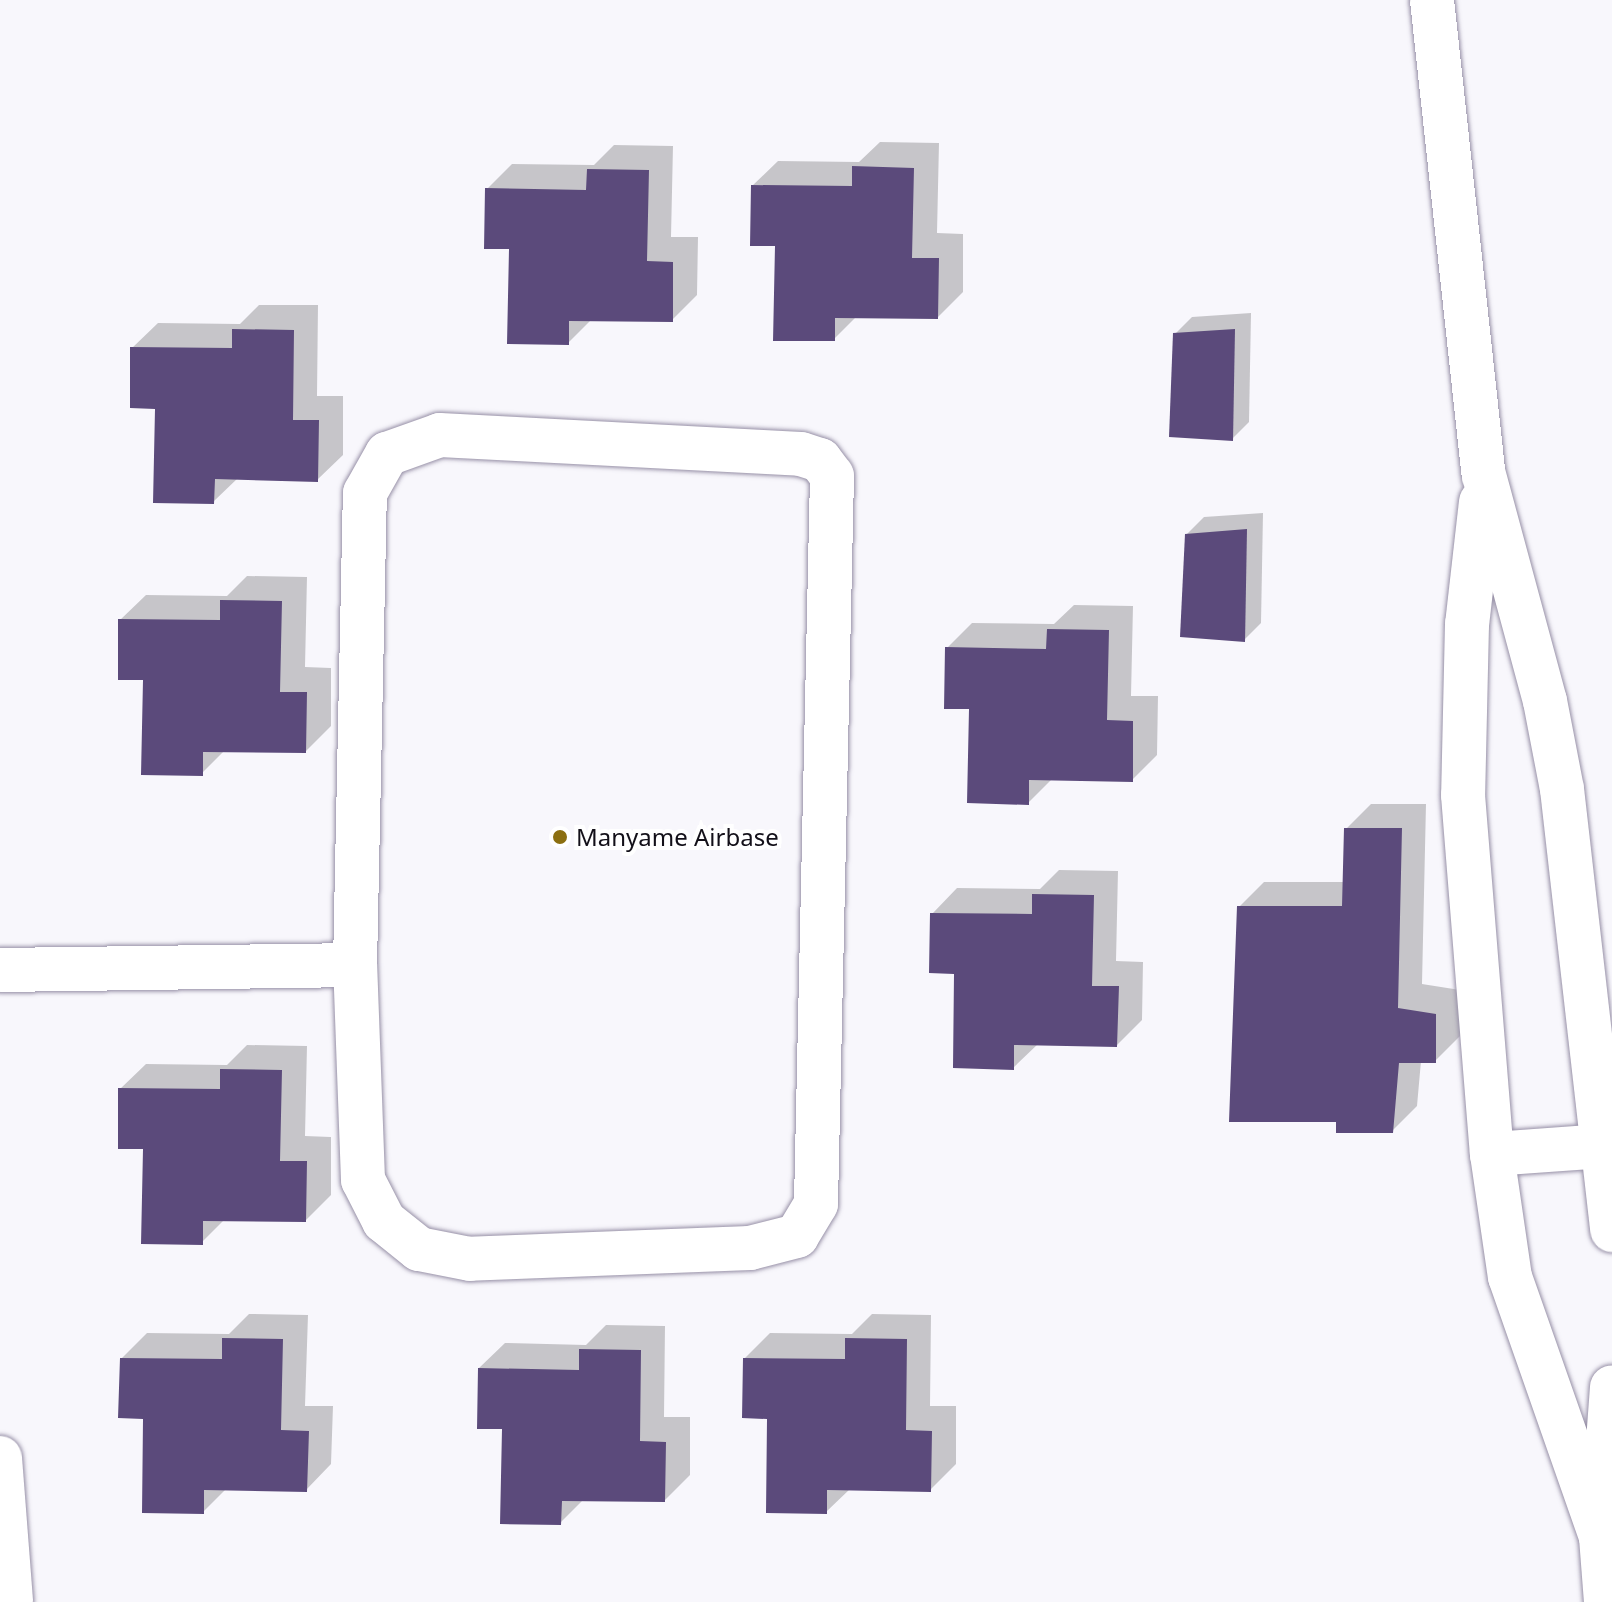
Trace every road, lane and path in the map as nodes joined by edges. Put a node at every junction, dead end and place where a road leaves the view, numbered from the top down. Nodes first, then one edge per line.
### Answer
1 (1432, 0) edge
2 (1484, 475) junction
3 (355, 965) junction
4 (0, 970) edge
5 (1603, 1146) junction
6 (1492, 1154) junction
7 (1612, 1230) edge
8 (1612, 1387) edge
9 (0, 1458) edge
10 (1601, 1537) junction
11 (11, 1602) edge
12 (1606, 1602) edge

1 - 2 street
2 - 5 street
2 - 6 street
3 - 3 street
3 - 4 street
5 - 6 street
5 - 7 street
6 - 10 street
8 - 10 street
9 - 11 street
10 - 12 street

